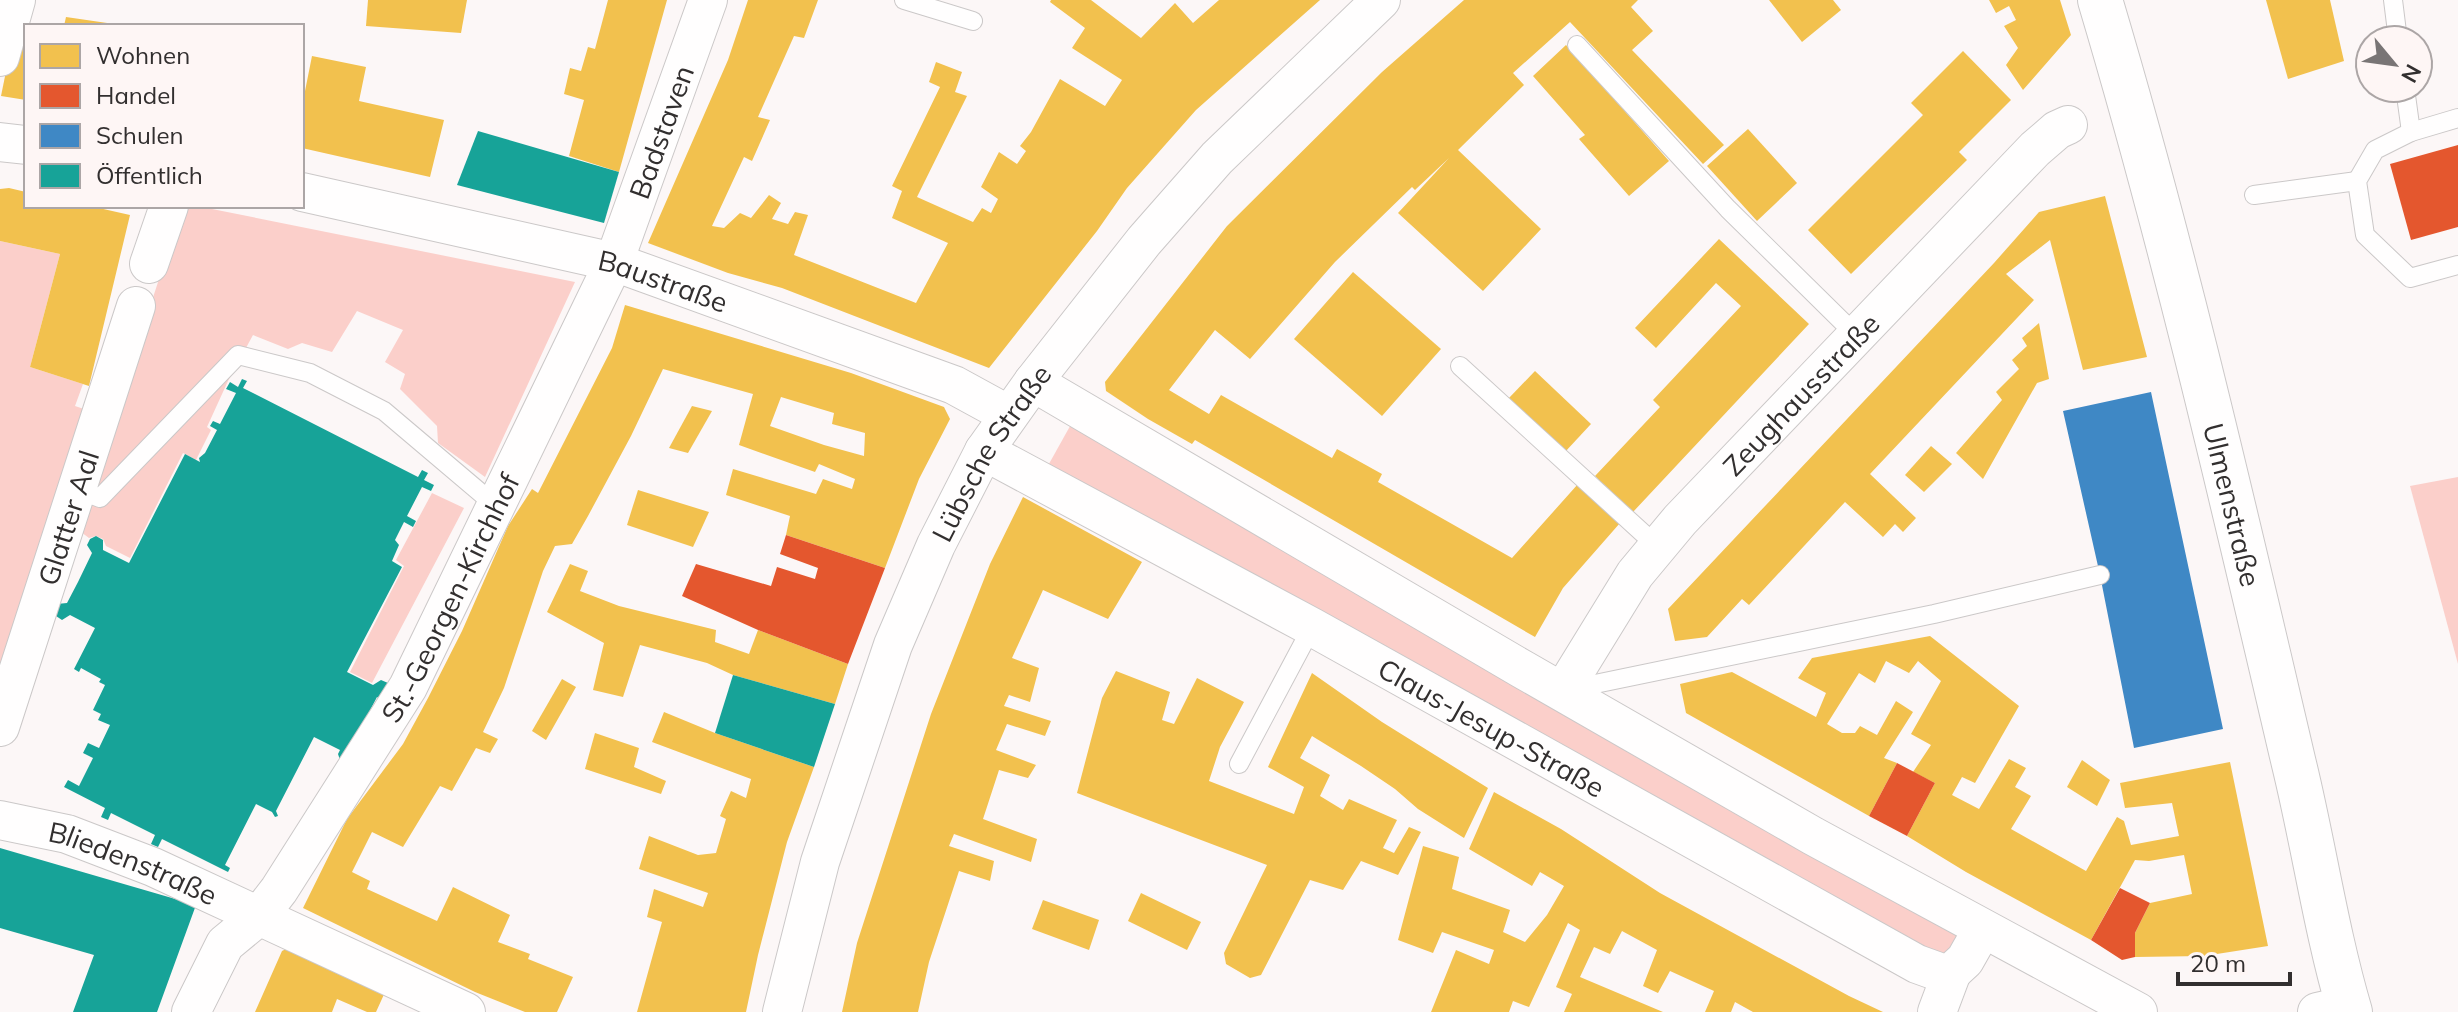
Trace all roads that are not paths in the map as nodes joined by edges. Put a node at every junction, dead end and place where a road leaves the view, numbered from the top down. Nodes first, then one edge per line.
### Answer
1 (16, 0) edge
2 (708, 0) edge
3 (904, 0) edge
4 (1381, 0) edge
5 (2100, 0) edge
6 (2393, 0) edge
7 (973, 21) dead end
8 (2396, 24) edge
9 (1577, 45) dead end
10 (0, 57) edge
11 (2407, 104) edge
12 (2458, 118) edge
13 (2068, 125) dead end
14 (2411, 132) junction
15 (0, 142) edge
16 (24, 145) edge
17 (2357, 181) junction
18 (304, 192) edge
19 (2254, 195) dead end
20 (168, 208) edge
21 (614, 262) junction
22 (149, 264) dead end
23 (2458, 265) edge
24 (136, 306) dead end
25 (1856, 335) junction
26 (1460, 366) dead end
27 (1033, 382) junction
28 (1009, 415) junction
29 (984, 451) junction
30 (77, 489) junction
31 (495, 505) junction
32 (1657, 546) junction
33 (2100, 575) dead end
34 (1312, 627) junction
35 (1563, 691) junction
36 (0, 727) edge
37 (1239, 764) dead end
38 (0, 820) edge
39 (259, 916) junction
40 (1982, 930) junction
41 (1952, 972) junction
42 (447, 1009) edge
43 (2338, 1010) edge
44 (191, 1012) edge
45 (782, 1012) edge
46 (1937, 1012) edge
47 (2138, 1012) edge

1 - 10 street
2 - 21 street, Badstaven
3 - 7 lane
4 - 27 street, Lübsche Straße
5 - 43 street, Ulmenstraße
6 - 8 lane
9 - 25 lane
11 - 14 lane
12 - 14 lane
13 - 25 street, Zeughausstraße
14 - 17 lane
15 - 16 street
17 - 19 lane
17 - 23 lane
18 - 21 street, Baustraße
20 - 22 street
21 - 28 street, Baustraße
21 - 31 street, St.-Georgen-Kirchhof
24 - 30 street, Glatter Aal
25 - 32 street, Zeughausstraße
26 - 32 lane
27 - 28 street, Lübsche Straße
27 - 35 street
28 - 29 street, Lübsche Straße
29 - 34 street, Claus-Jesup-Straße
29 - 45 street, Lübsche Straße
30 - 31 lane
30 - 36 street, Glatter Aal
31 - 39 street, St.-Georgen-Kirchhof
32 - 35 street, Zeughausstraße
33 - 35 lane
34 - 37 lane
34 - 41 street, Claus-Jesup-Straße
35 - 40 street
38 - 39 street, Bliedenstraße
39 - 42 street, Bliedenstraße
39 - 44 street, St.-Georgen-Kirchhof
40 - 41 street
40 - 47 street
41 - 46 street

